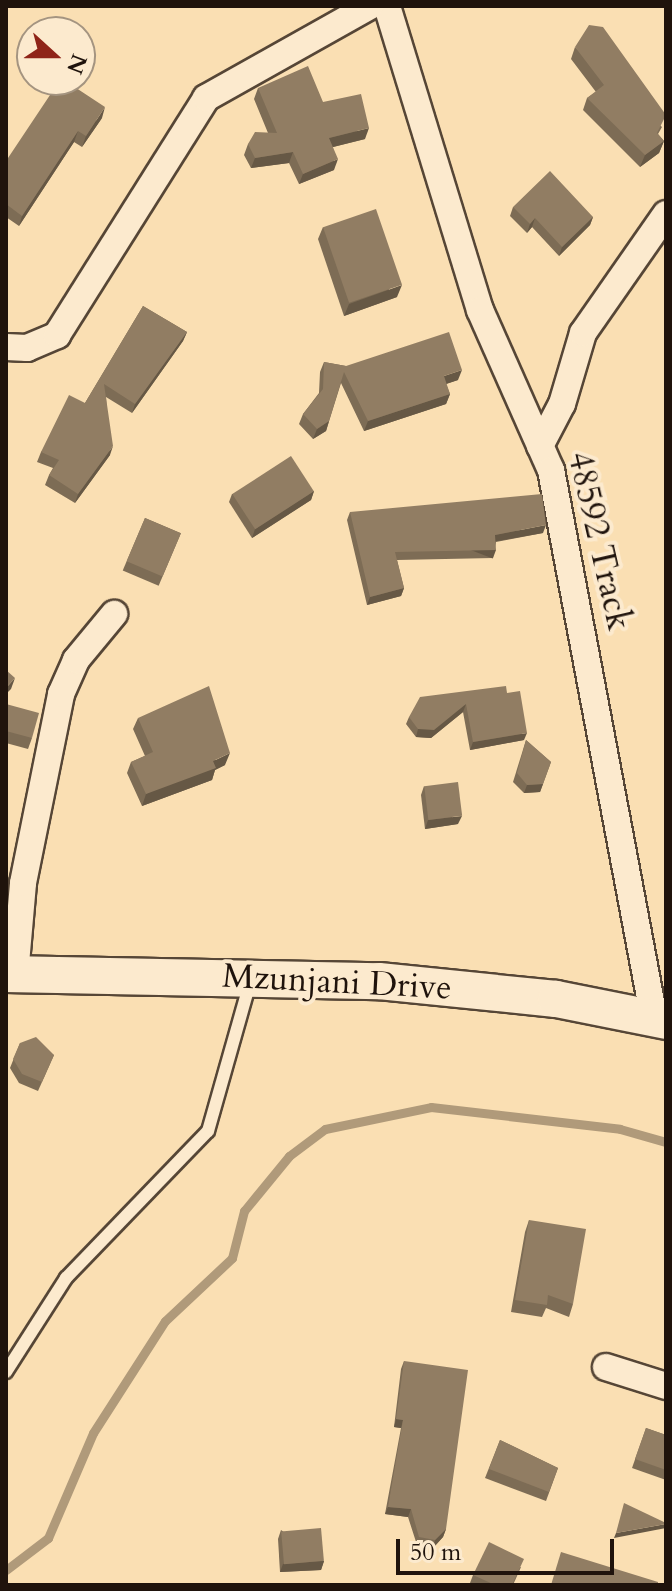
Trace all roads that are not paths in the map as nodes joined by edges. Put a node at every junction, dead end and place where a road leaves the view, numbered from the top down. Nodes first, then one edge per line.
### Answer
1 (370, 6) edge
2 (387, 6) edge
3 (666, 214) edge
4 (6, 347) edge
5 (540, 446) junction
6 (114, 614) dead end
7 (11, 974) edge
8 (252, 976) junction
9 (660, 1019) edge
10 (606, 1367) dead end
11 (6, 1372) edge
12 (666, 1386) edge

1 - 4 street
2 - 5 street, 48592 Track
3 - 5 street
5 - 9 street, 48592 Track
6 - 7 street
7 - 8 main road, Mzunjani Drive
8 - 9 main road, Mzunjani Drive
8 - 11 lane
10 - 12 street

